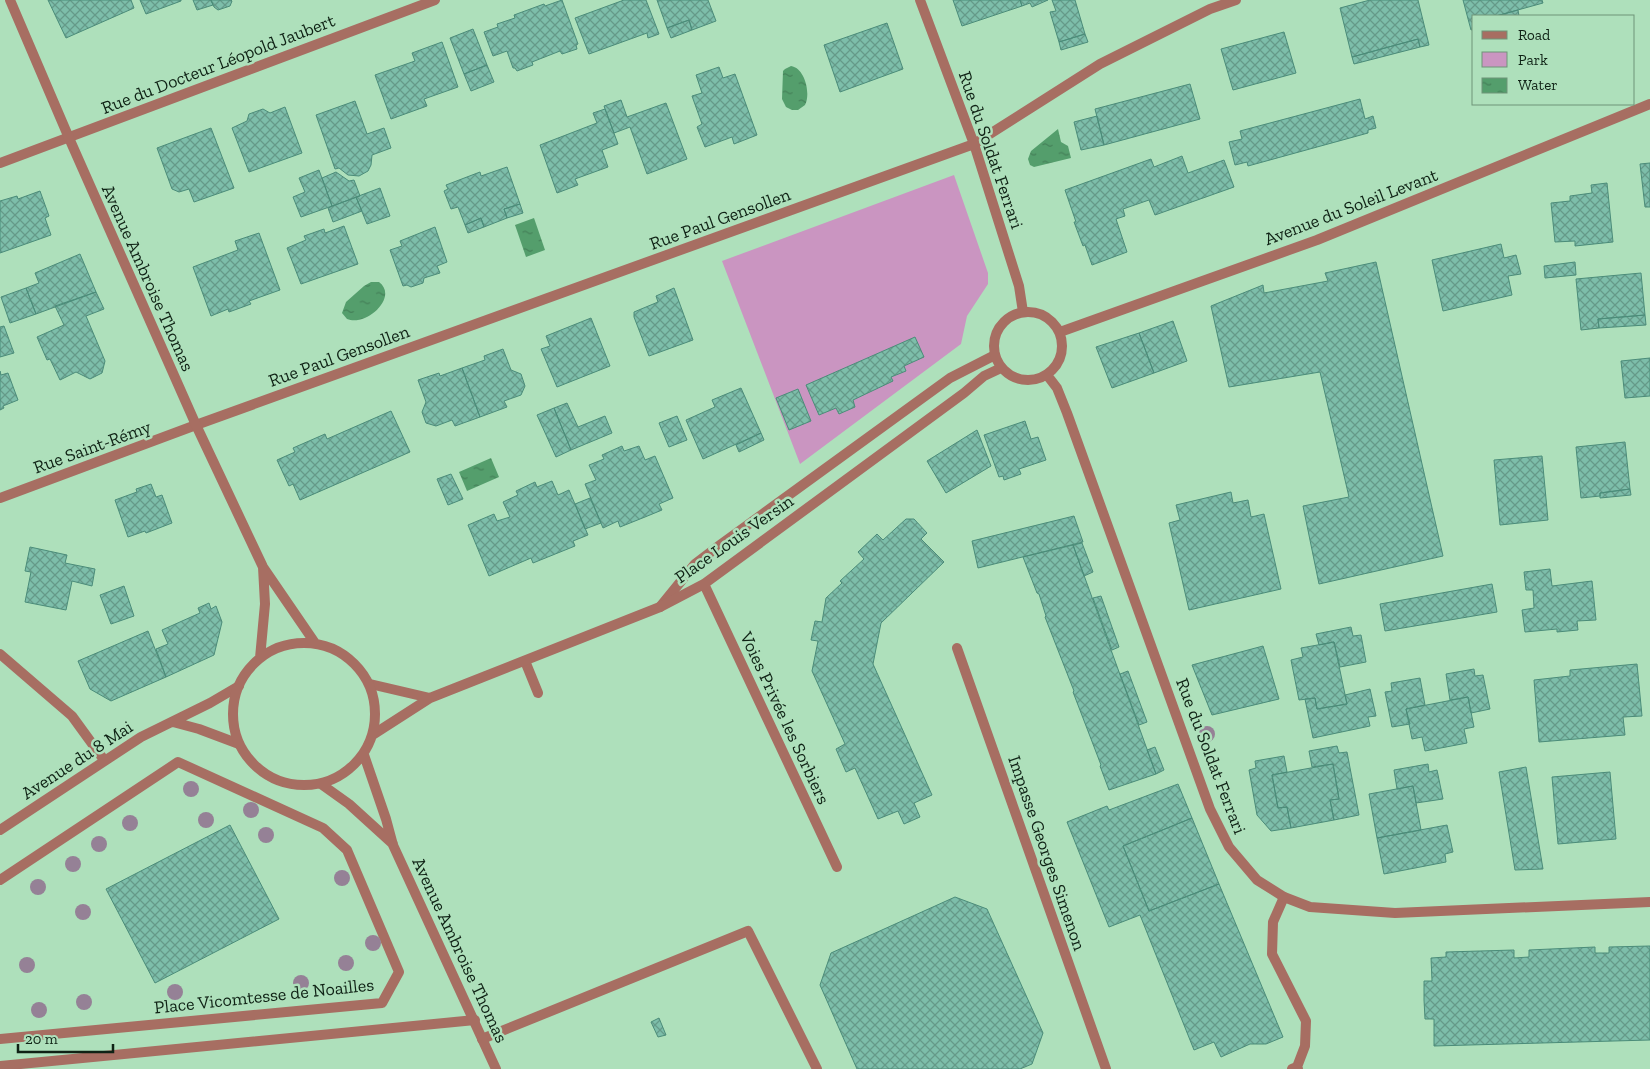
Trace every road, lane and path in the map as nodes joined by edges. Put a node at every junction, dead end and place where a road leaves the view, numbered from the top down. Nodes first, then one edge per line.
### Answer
1 (10, 0) edge
2 (435, 0) edge
3 (920, 0) edge
4 (1236, 0) edge
5 (1650, 104) edge
6 (69, 138) junction
7 (974, 144) junction
8 (0, 163) edge
9 (1023, 312) junction
10 (1060, 332) junction
11 (995, 355) junction
12 (1001, 368) junction
13 (1047, 375) junction
14 (196, 425) junction
15 (0, 498) edge
16 (263, 567) junction
17 (704, 584) junction
18 (660, 607) junction
19 (315, 643) junction
20 (957, 648) dead end
21 (0, 654) edge
22 (260, 658) junction
23 (525, 661) junction
24 (370, 684) junction
25 (239, 686) junction
26 (538, 693) dead end
27 (430, 698) junction
28 (173, 722) junction
29 (374, 734) junction
30 (239, 744) junction
31 (364, 754) junction
32 (104, 760) junction
33 (321, 784) junction
34 (0, 830) edge
35 (393, 845) junction
36 (837, 866) dead end
37 (0, 880) edge
38 (1284, 897) junction
39 (1650, 902) edge
40 (475, 1020) junction
41 (482, 1038) junction
42 (0, 1039) edge
43 (0, 1066) edge
44 (1295, 1068) edge
45 (496, 1069) edge
46 (817, 1069) edge
47 (1106, 1069) edge

1 - 6 street, Avenue Ambroise Thomas
2 - 6 street, Rue du Docteur Léopold Jaubert
3 - 7 street, Rue du Soldat Ferrari
4 - 7 street, Rue Paul Gensollen
5 - 10 street, Avenue du Soleil Levant
6 - 8 street, Rue du Docteur Léopold Jaubert
6 - 14 street, Avenue Ambroise Thomas
7 - 9 street, Rue du Soldat Ferrari
7 - 14 street, Rue Paul Gensollen
9 - 10 street
9 - 11 street
10 - 13 street
11 - 12 street
11 - 18 street
12 - 13 street
12 - 17 street, Place Louis Versin
13 - 38 street, Rue du Soldat Ferrari
14 - 15 street, Rue Saint-Rémy
14 - 16 street, Avenue Ambroise Thomas
16 - 19 street, Avenue Ambroise Thomas
16 - 22 street, Avenue Ambroise Thomas
17 - 18 street, Place Louis Versin
17 - 36 street, Voies Privée les Sorbiers
18 - 23 street, Place Louis Versin
19 - 22 street
19 - 24 street
20 - 47 street, Impasse Georges Simenon
21 - 32 street
22 - 25 street
23 - 26 street
23 - 27 street, Place Louis Versin
24 - 27 street
24 - 29 street
25 - 28 street, Avenue du 8 Mai
25 - 30 street
27 - 29 street, Place Louis Versin
28 - 30 street
28 - 32 street, Avenue du 8 Mai
29 - 31 street
30 - 33 street
31 - 33 street
31 - 35 street, Avenue Ambroise Thomas
32 - 34 street, Avenue du 8 Mai
33 - 35 street, Avenue Ambroise Thomas
35 - 40 street, Avenue Ambroise Thomas
37 - 42 street, Place Vicomtesse de Noailles
38 - 39 street, Rue du Soldat Ferrari
38 - 44 street
40 - 41 street, Avenue Ambroise Thomas
40 - 43 street
41 - 45 street, Avenue Ambroise Thomas
41 - 46 street

